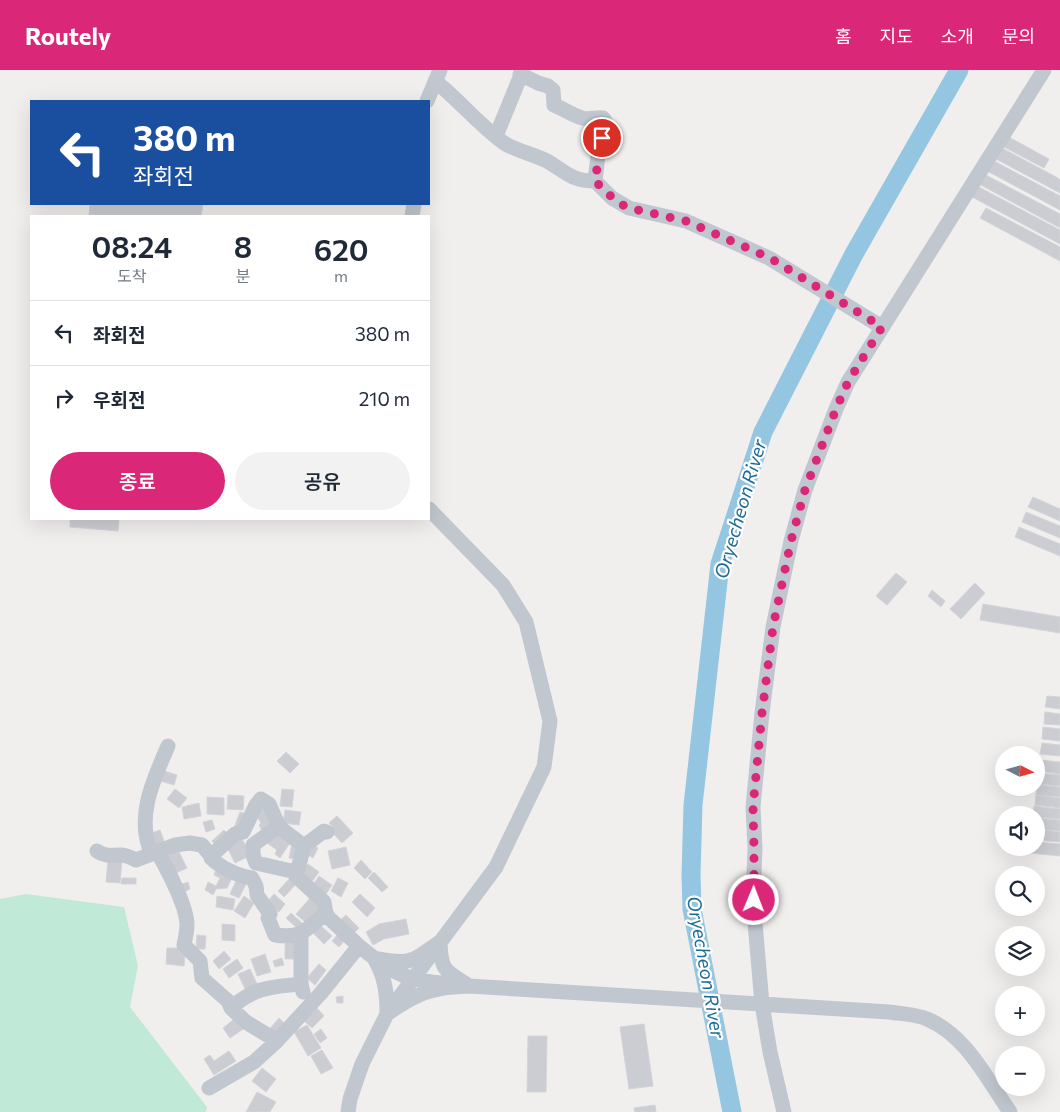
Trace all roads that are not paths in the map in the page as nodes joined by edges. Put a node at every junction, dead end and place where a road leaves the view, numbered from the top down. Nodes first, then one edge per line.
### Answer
1 (1044, 70) edge
2 (522, 72) edge
3 (438, 76) edge
4 (427, 100) edge
5 (496, 136) junction
6 (595, 181) junction
7 (882, 327) junction
8 (430, 510) edge
9 (168, 746) dead end
10 (279, 826) junction
11 (327, 832) dead end
12 (304, 846) junction
13 (97, 852) dead end
14 (154, 853) junction
15 (211, 856) junction
16 (256, 863) junction
17 (296, 872) junction
18 (252, 878) junction
19 (326, 913) junction
20 (301, 934) junction
21 (440, 942) junction
22 (359, 946) junction
23 (374, 958) junction
24 (413, 978) junction
25 (301, 984) junction
26 (469, 986) junction
27 (755, 1004) junction
28 (307, 1007) junction
29 (231, 1008) junction
30 (387, 1014) junction
31 (277, 1041) junction
32 (209, 1088) dead end
33 (348, 1112) edge
34 (784, 1112) edge
35 (1010, 1112) edge

1 - 7 street
2 - 5 street
2 - 6 street
3 - 4 street
3 - 5 street
5 - 6 street
6 - 7 street
7 - 27 street
8 - 21 street
9 - 14 street
10 - 12 street
10 - 15 street
10 - 16 street
11 - 12 street
12 - 17 street
13 - 14 street
14 - 15 street
14 - 29 street
15 - 18 street
16 - 17 street
16 - 18 street
17 - 19 street
18 - 20 street
19 - 20 street
19 - 22 street
20 - 25 street
21 - 23 street
21 - 24 street
21 - 26 street
22 - 23 street
22 - 28 street
23 - 24 street
23 - 30 street
24 - 26 street
24 - 30 street
25 - 28 street
25 - 29 street
26 - 27 street
26 - 30 street
27 - 34 street
27 - 35 street
28 - 31 street
29 - 31 street
30 - 33 street
31 - 32 street

